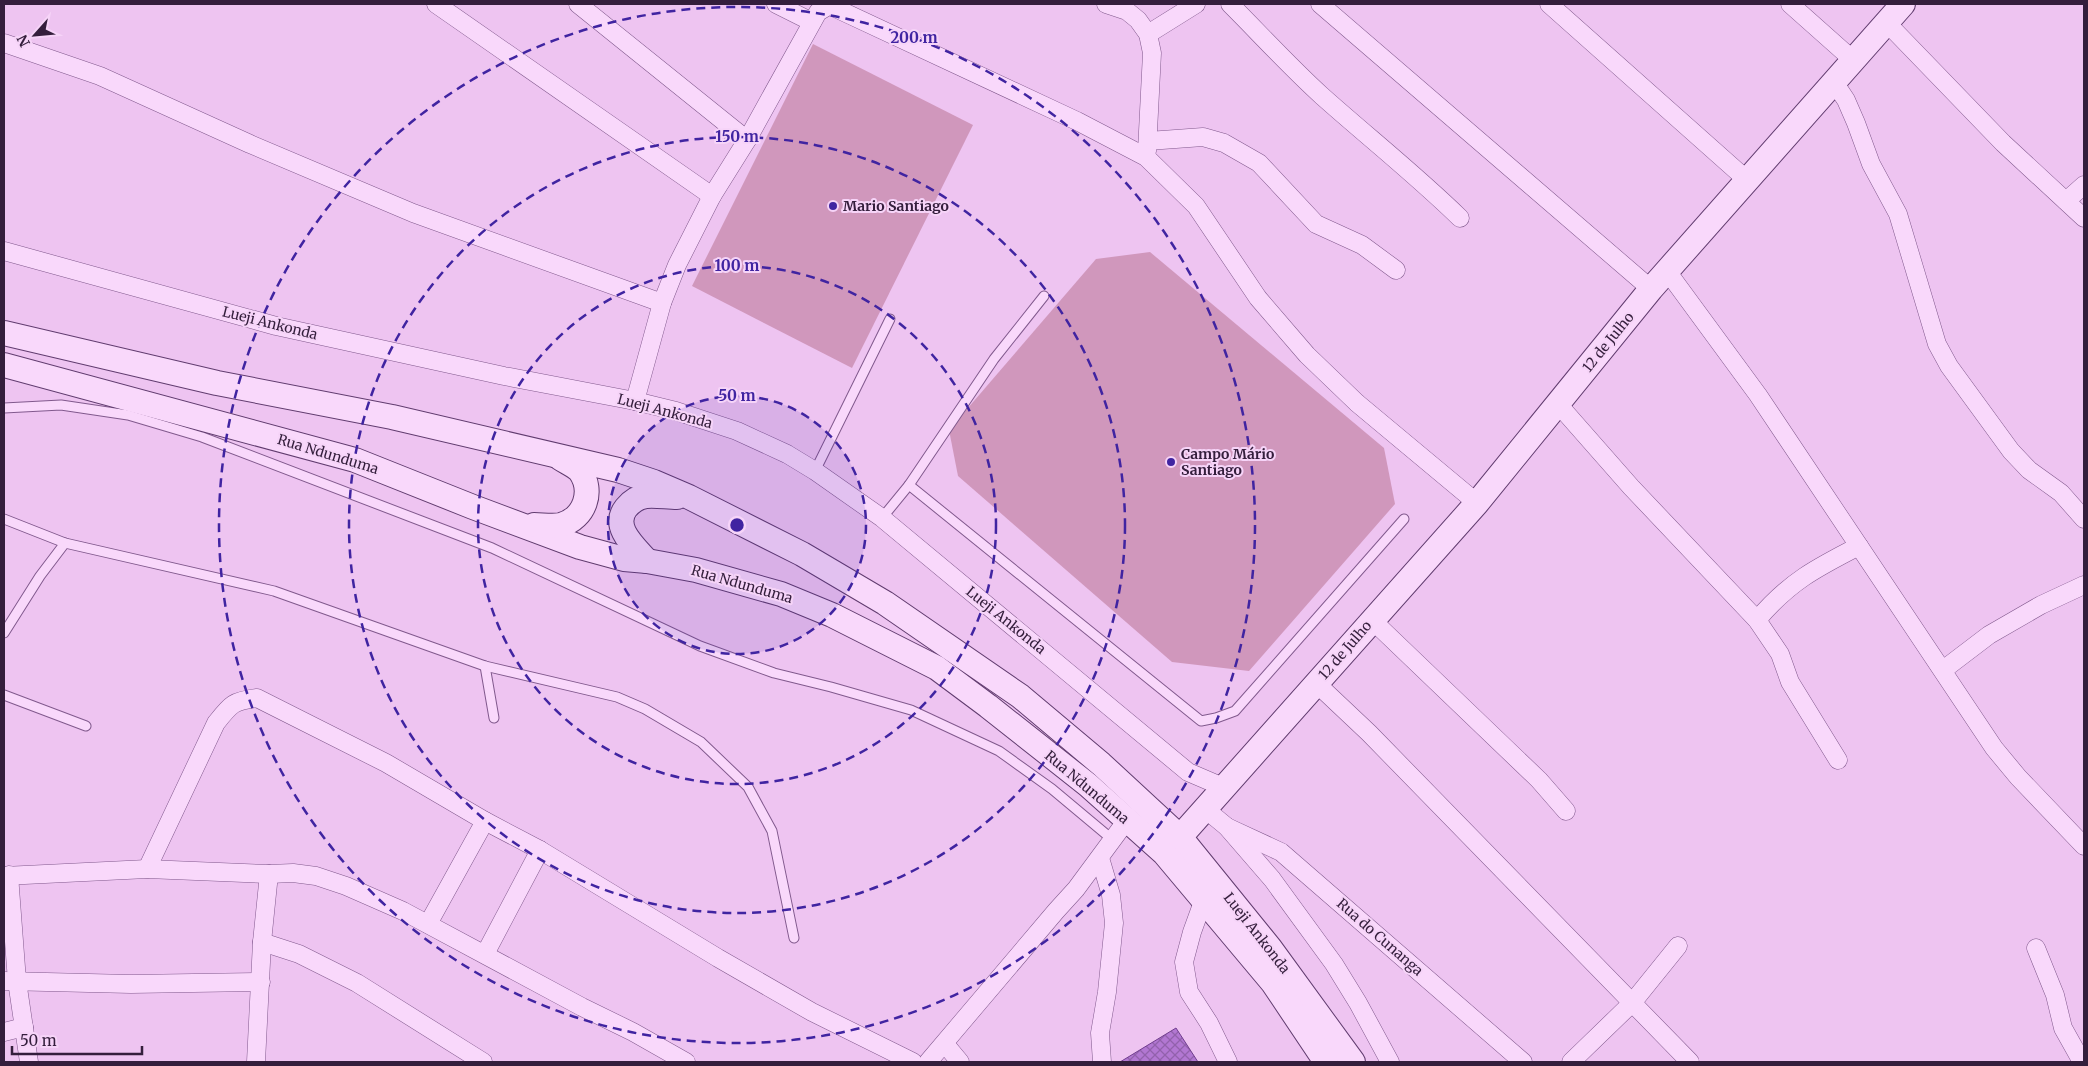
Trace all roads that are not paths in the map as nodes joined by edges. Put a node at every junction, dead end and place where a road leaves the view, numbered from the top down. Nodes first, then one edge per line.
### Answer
1 (436, 4) edge
2 (578, 4) edge
3 (776, 4) edge
4 (1106, 4) edge
5 (1196, 4) edge
6 (1230, 4) edge
7 (1320, 4) edge
8 (1549, 4) edge
9 (1790, 4) edge
10 (1903, 4) edge
11 (812, 22) junction
12 (1887, 23) junction
13 (1148, 34) junction
14 (4, 43) edge
15 (1853, 60) junction
16 (1834, 82) junction
17 (747, 140) junction
18 (1147, 149) junction
19 (1747, 180) junction
20 (2084, 185) edge
21 (712, 196) junction
22 (2066, 201) junction
23 (1460, 218) dead end
24 (2084, 218) edge
25 (4, 251) edge
26 (1396, 270) dead end
27 (1667, 271) junction
28 (1651, 288) junction
29 (1044, 296) dead end
30 (662, 303) junction
31 (890, 319) dead end
32 (4, 333) edge
33 (4, 365) edge
34 (635, 400) junction
35 (1558, 404) junction
36 (4, 408) edge
37 (552, 454) junction
38 (815, 471) junction
39 (909, 485) junction
40 (689, 497) junction
41 (1477, 502) junction
42 (882, 518) junction
43 (4, 519) edge
44 (1404, 519) dead end
45 (2084, 519) edge
46 (527, 526) junction
47 (65, 543) junction
48 (1859, 546) junction
49 (647, 561) junction
50 (2084, 585) edge
51 (1372, 620) junction
52 (1758, 620) junction
53 (4, 633) edge
54 (485, 666) junction
55 (1943, 670) junction
56 (1316, 683) junction
57 (4, 695) edge
58 (494, 718) dead end
59 (86, 726) dead end
60 (1838, 760) dead end
61 (1223, 787) junction
62 (1204, 808) junction
63 (1566, 811) dead end
64 (1127, 820) junction
65 (485, 821) junction
66 (1227, 827) junction
67 (1180, 837) junction
68 (1113, 840) junction
69 (2084, 846) edge
70 (540, 850) junction
71 (1100, 858) junction
72 (147, 869) junction
73 (269, 874) junction
74 (6, 875) edge
75 (1204, 899) junction
76 (428, 924) junction
77 (794, 938) dead end
78 (262, 942) junction
79 (1678, 946) dead end
80 (2036, 948) dead end
81 (485, 954) junction
82 (11, 981) edge
83 (260, 982) junction
84 (1632, 1004) junction
85 (24, 1027) junction
86 (4, 1032) edge
87 (945, 1044) junction
88 (30, 1062) edge
89 (256, 1062) edge
90 (483, 1062) edge
91 (686, 1062) edge
92 (913, 1062) edge
93 (928, 1062) edge
94 (960, 1062) edge
95 (1102, 1062) edge
96 (1228, 1062) edge
97 (1326, 1062) edge
98 (1353, 1062) edge
99 (1390, 1062) edge
100 (1522, 1062) edge
101 (1571, 1062) edge
102 (1690, 1062) edge
103 (2082, 1062) edge

1 - 21 street
2 - 17 street
3 - 11 street
4 - 13 street
5 - 13 street
6 - 23 street
7 - 28 street
8 - 19 street
9 - 15 street
10 - 12 main road, 12 de Julho
11 - 17 street
11 - 18 street
12 - 15 main road, 12 de Julho
12 - 22 street
13 - 18 street
14 - 30 street
15 - 16 main road, 12 de Julho
16 - 19 main road, 12 de Julho
16 - 45 street
17 - 21 street
18 - 26 street
18 - 41 street
19 - 27 main road, 12 de Julho
20 - 22 street
21 - 30 street
22 - 24 street
25 - 34 street, Lueji Ankonda
27 - 28 main road, 12 de Julho
27 - 48 street
28 - 35 main road, 12 de Julho
29 - 39 lane
30 - 34 street
31 - 38 lane
32 - 37 main road, Lueji Ankonda
33 - 46 main road, Rua Ndunduma
34 - 38 street, Lueji Ankonda
35 - 41 main road, 12 de Julho
35 - 52 street
36 - 68 lane
37 - 40 main road, Lueji Ankonda
37 - 46 main road
38 - 42 street, Lueji Ankonda
39 - 42 lane
39 - 44 lane
40 - 49 main road
40 - 67 main road, Lueji Ankonda
41 - 51 main road, 12 de Julho
42 - 61 street, Lueji Ankonda
43 - 47 lane
46 - 49 main road, Rua Ndunduma
47 - 53 lane
47 - 54 lane
48 - 52 street
48 - 55 street
49 - 64 main road, Rua Ndunduma
50 - 55 street
51 - 56 main road, 12 de Julho
51 - 63 street
52 - 60 street
54 - 58 lane
54 - 77 lane
55 - 69 street
56 - 61 main road, 12 de Julho
56 - 84 street
57 - 59 lane
61 - 62 main road, 12 de Julho
62 - 66 street
62 - 67 main road, 12 de Julho
64 - 68 street
64 - 75 main road, Rua Ndunduma
65 - 70 street
65 - 72 street
65 - 76 street
66 - 99 street
66 - 100 street, Rua do Cunanga
67 - 98 main road, Lueji Ankonda
68 - 71 street
70 - 81 street
70 - 92 street
71 - 87 street
71 - 95 street
72 - 73 street
72 - 74 street
73 - 76 street
73 - 78 street
74 - 82 street
75 - 96 street
75 - 97 main road, Rua Ndunduma
76 - 81 street
78 - 83 street
78 - 90 street
79 - 84 street
80 - 103 street
81 - 91 street
82 - 83 street
82 - 85 street
83 - 89 street
84 - 101 street
84 - 102 street
85 - 86 street
85 - 88 street
87 - 93 street
87 - 94 street

